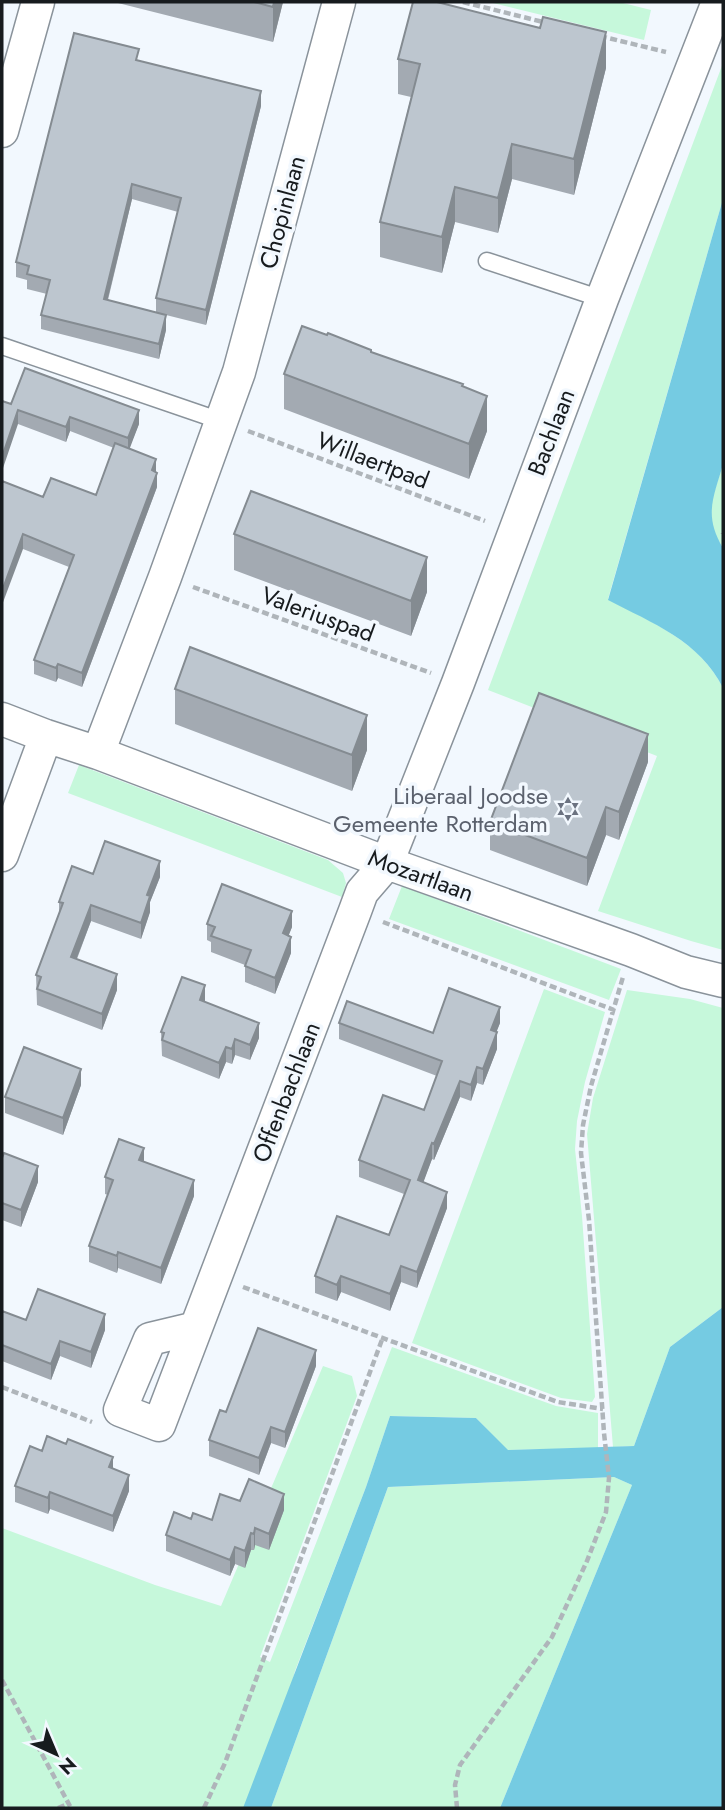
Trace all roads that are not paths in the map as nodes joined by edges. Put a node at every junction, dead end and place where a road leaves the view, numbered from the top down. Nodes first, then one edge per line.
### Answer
1 (38, 2) edge
2 (339, 2) edge
3 (718, 2) edge
4 (2, 131) edge
5 (487, 261) dead end
6 (602, 299) junction
7 (2, 346) edge
8 (221, 421) junction
9 (2, 719) edge
10 (47, 736) junction
11 (97, 753) junction
12 (2, 855) edge
13 (387, 863) junction
14 (723, 981) edge
15 (196, 1328) junction

1 - 4 street
2 - 8 street, Chopinlaan
3 - 6 street, Bachlaan
5 - 6 lane
6 - 13 street, Bachlaan
7 - 8 lane
8 - 11 street, Chopinlaan
9 - 10 street, Mozartlaan
10 - 11 street, Mozartlaan
10 - 12 street
11 - 13 street, Mozartlaan
13 - 14 street, Mozartlaan
13 - 15 street, Offenbachlaan
15 - 15 street, Offenbachlaan

